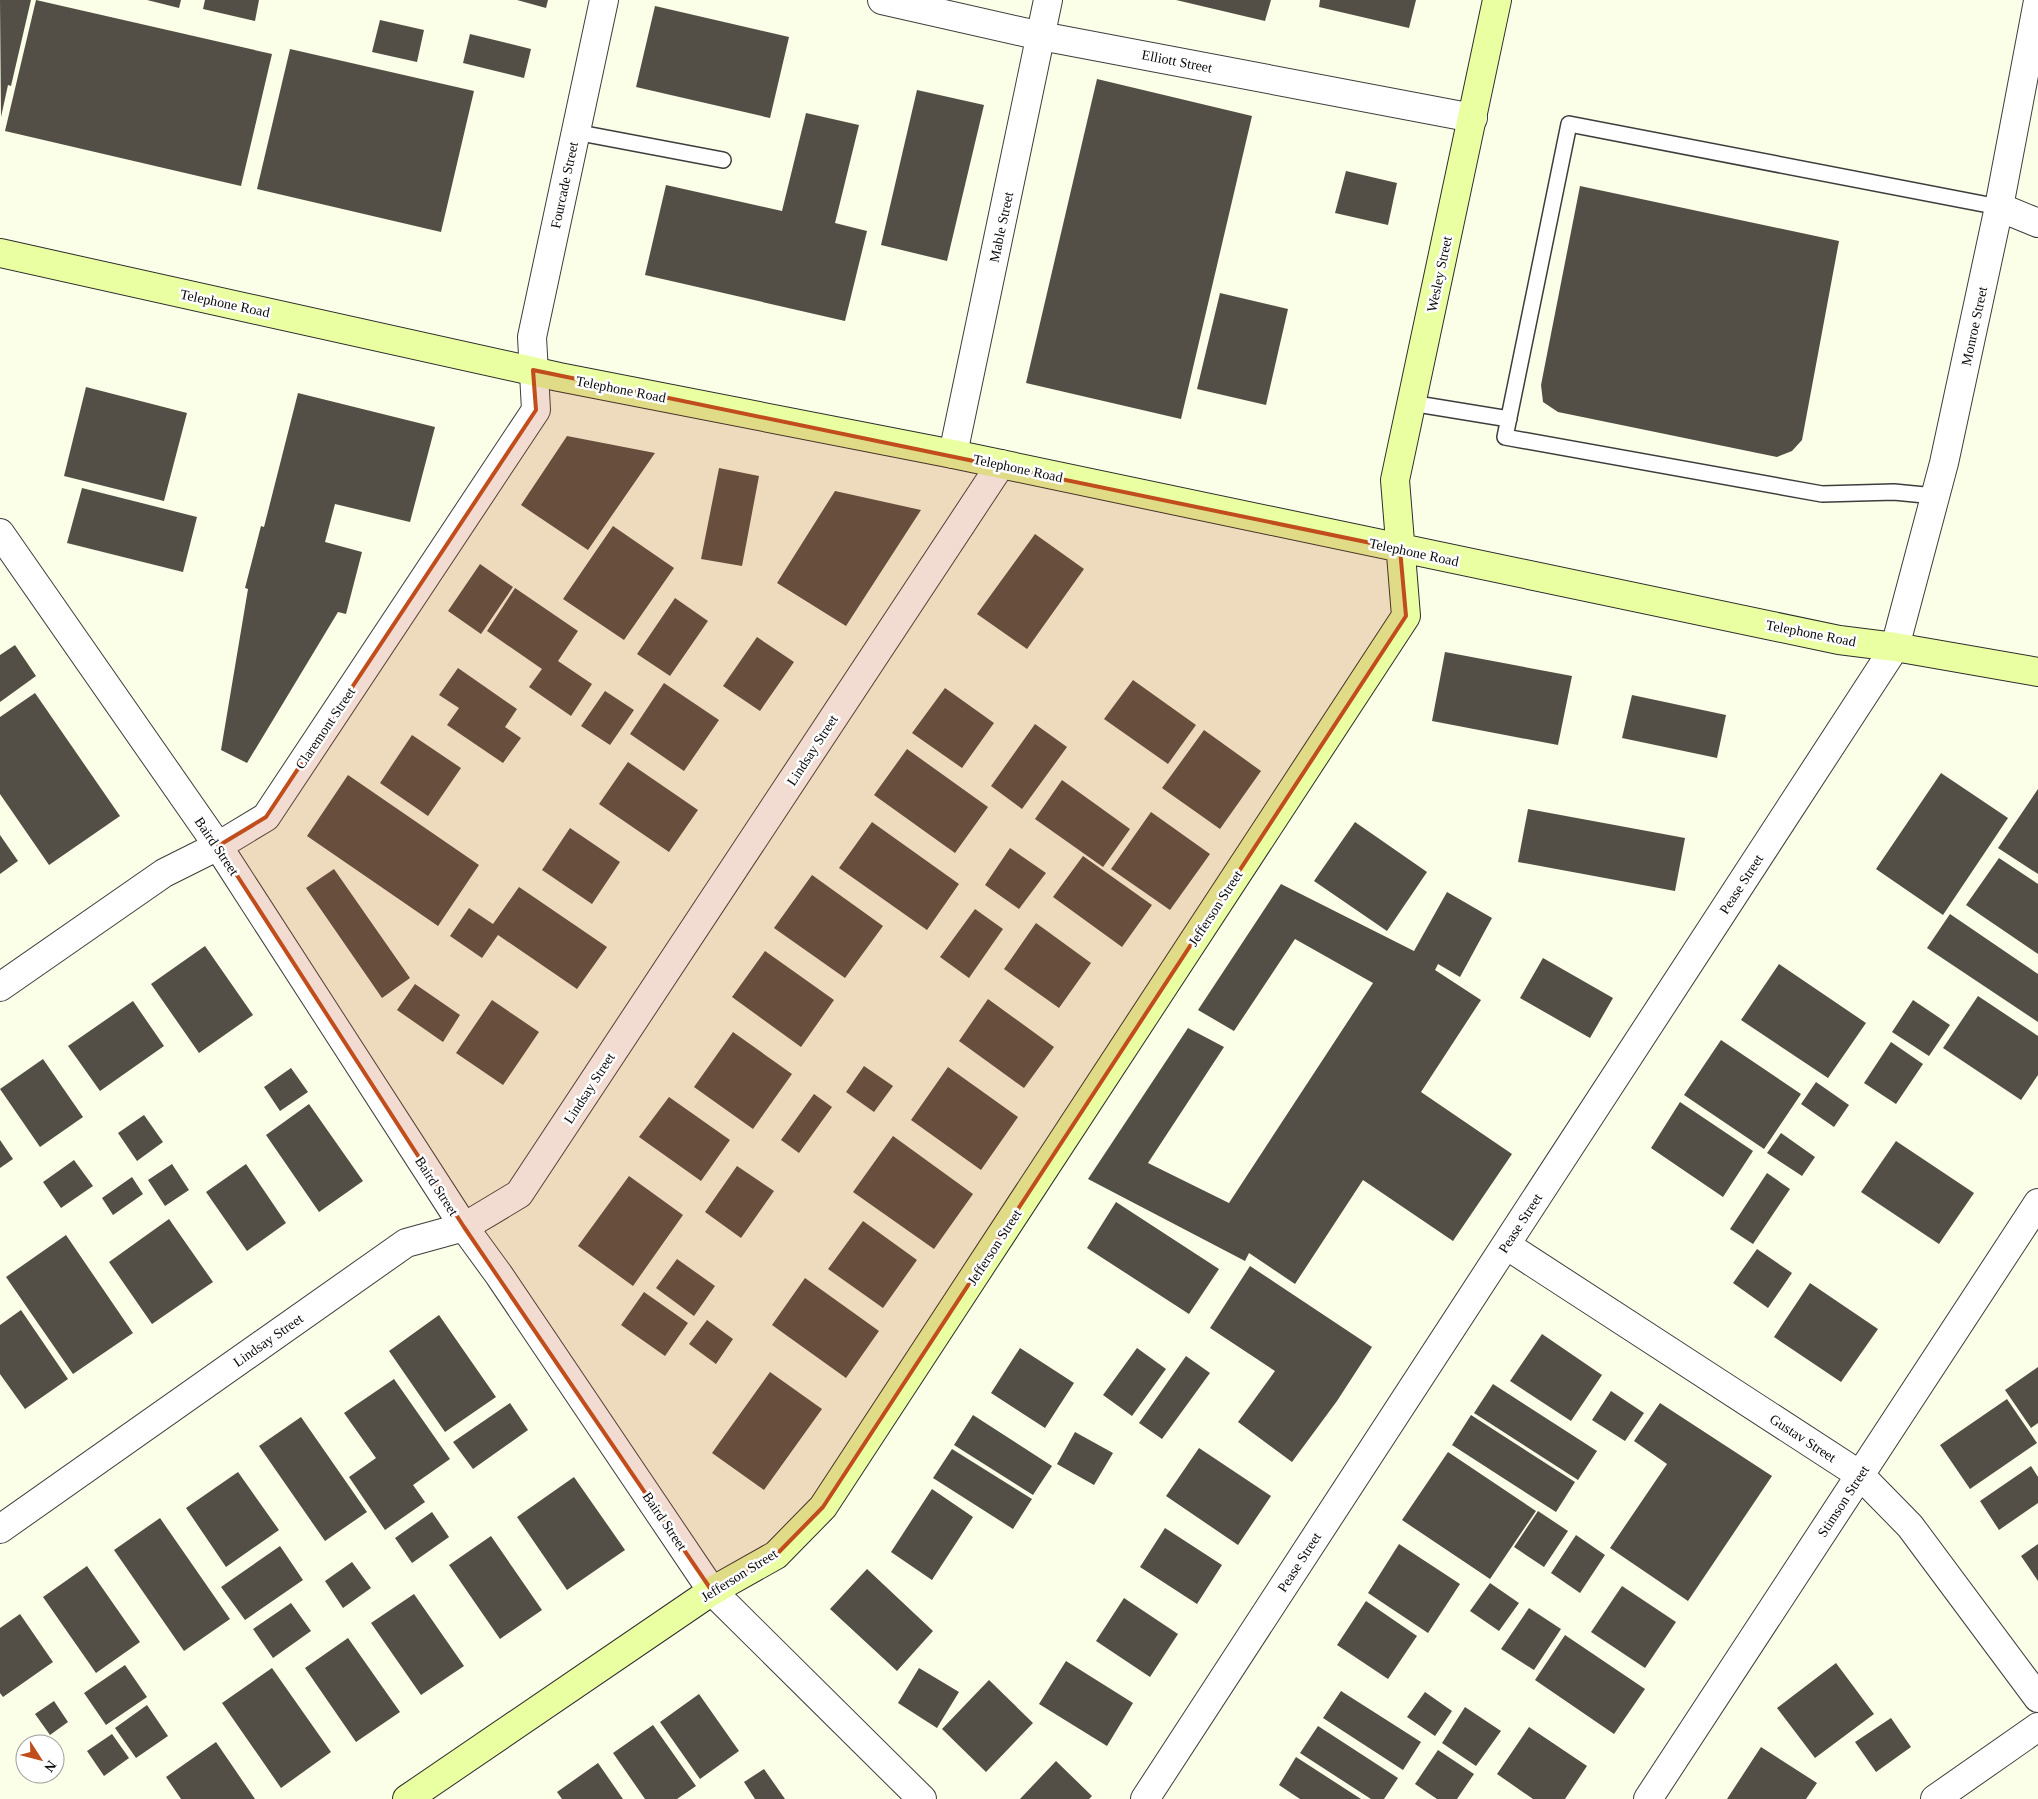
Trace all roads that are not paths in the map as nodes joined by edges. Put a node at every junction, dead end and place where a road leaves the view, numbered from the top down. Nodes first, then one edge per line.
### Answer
1 (604, 0) edge
2 (882, 0) edge
3 (1048, 0) edge
4 (1497, 0) edge
5 (2038, 2) edge
6 (1042, 36) junction
7 (1473, 118) junction
8 (575, 132) junction
9 (723, 160) dead end
10 (1999, 207) junction
11 (2038, 223) edge
12 (0, 253) edge
13 (533, 370) junction
14 (1411, 403) junction
15 (1509, 419) junction
16 (953, 454) junction
17 (1001, 464) junction
18 (1935, 496) junction
19 (0, 534) edge
20 (1400, 549) junction
21 (1895, 647) junction
22 (2038, 672) edge
23 (218, 846) junction
24 (0, 988) edge
25 (2038, 1203) edge
26 (464, 1227) junction
27 (1506, 1245) junction
28 (1860, 1475) junction
29 (0, 1529) edge
30 (712, 1591) junction
31 (2038, 1698) edge
32 (2038, 1727) edge
33 (407, 1799) edge
34 (922, 1799) edge
35 (1145, 1799) edge
36 (1648, 1799) edge
37 (1935, 1799) edge

1 - 8 street, Fourcade Street
2 - 6 street, Elliott Street
3 - 6 street, Mable Street
4 - 7 street, Wesley Street
5 - 10 street, Monroe Street
6 - 7 street, Elliott Street
6 - 16 street, Mable Street
7 - 14 street, Wesley Street
8 - 9 lane
8 - 13 street, Fourcade Street
10 - 11 street
10 - 15 lane
10 - 18 street, Monroe Street
12 - 13 street, Telephone Road
13 - 16 street, Telephone Road
13 - 23 street, Claremont Street
14 - 15 lane
14 - 20 street, Wesley Street
15 - 18 lane
16 - 17 street, Telephone Road
17 - 20 street, Telephone Road
17 - 26 street, Lindsay Street
18 - 21 street, Monroe Street
19 - 23 street, Baird Street
20 - 21 street, Telephone Road
20 - 30 street, Jefferson Street
21 - 22 street, Telephone Road
21 - 27 street, Pease Street
23 - 24 street, Claremont Street
23 - 26 street, Baird Street
25 - 28 street, Stimson Street
26 - 29 street, Lindsay Street
26 - 30 street, Baird Street
27 - 28 street, Gustav Street
27 - 35 street, Pease Street
28 - 31 street, Gustav Street
28 - 36 street, Stimson Street
30 - 33 street, Jefferson Street
30 - 34 street, Baird Street
32 - 37 street

